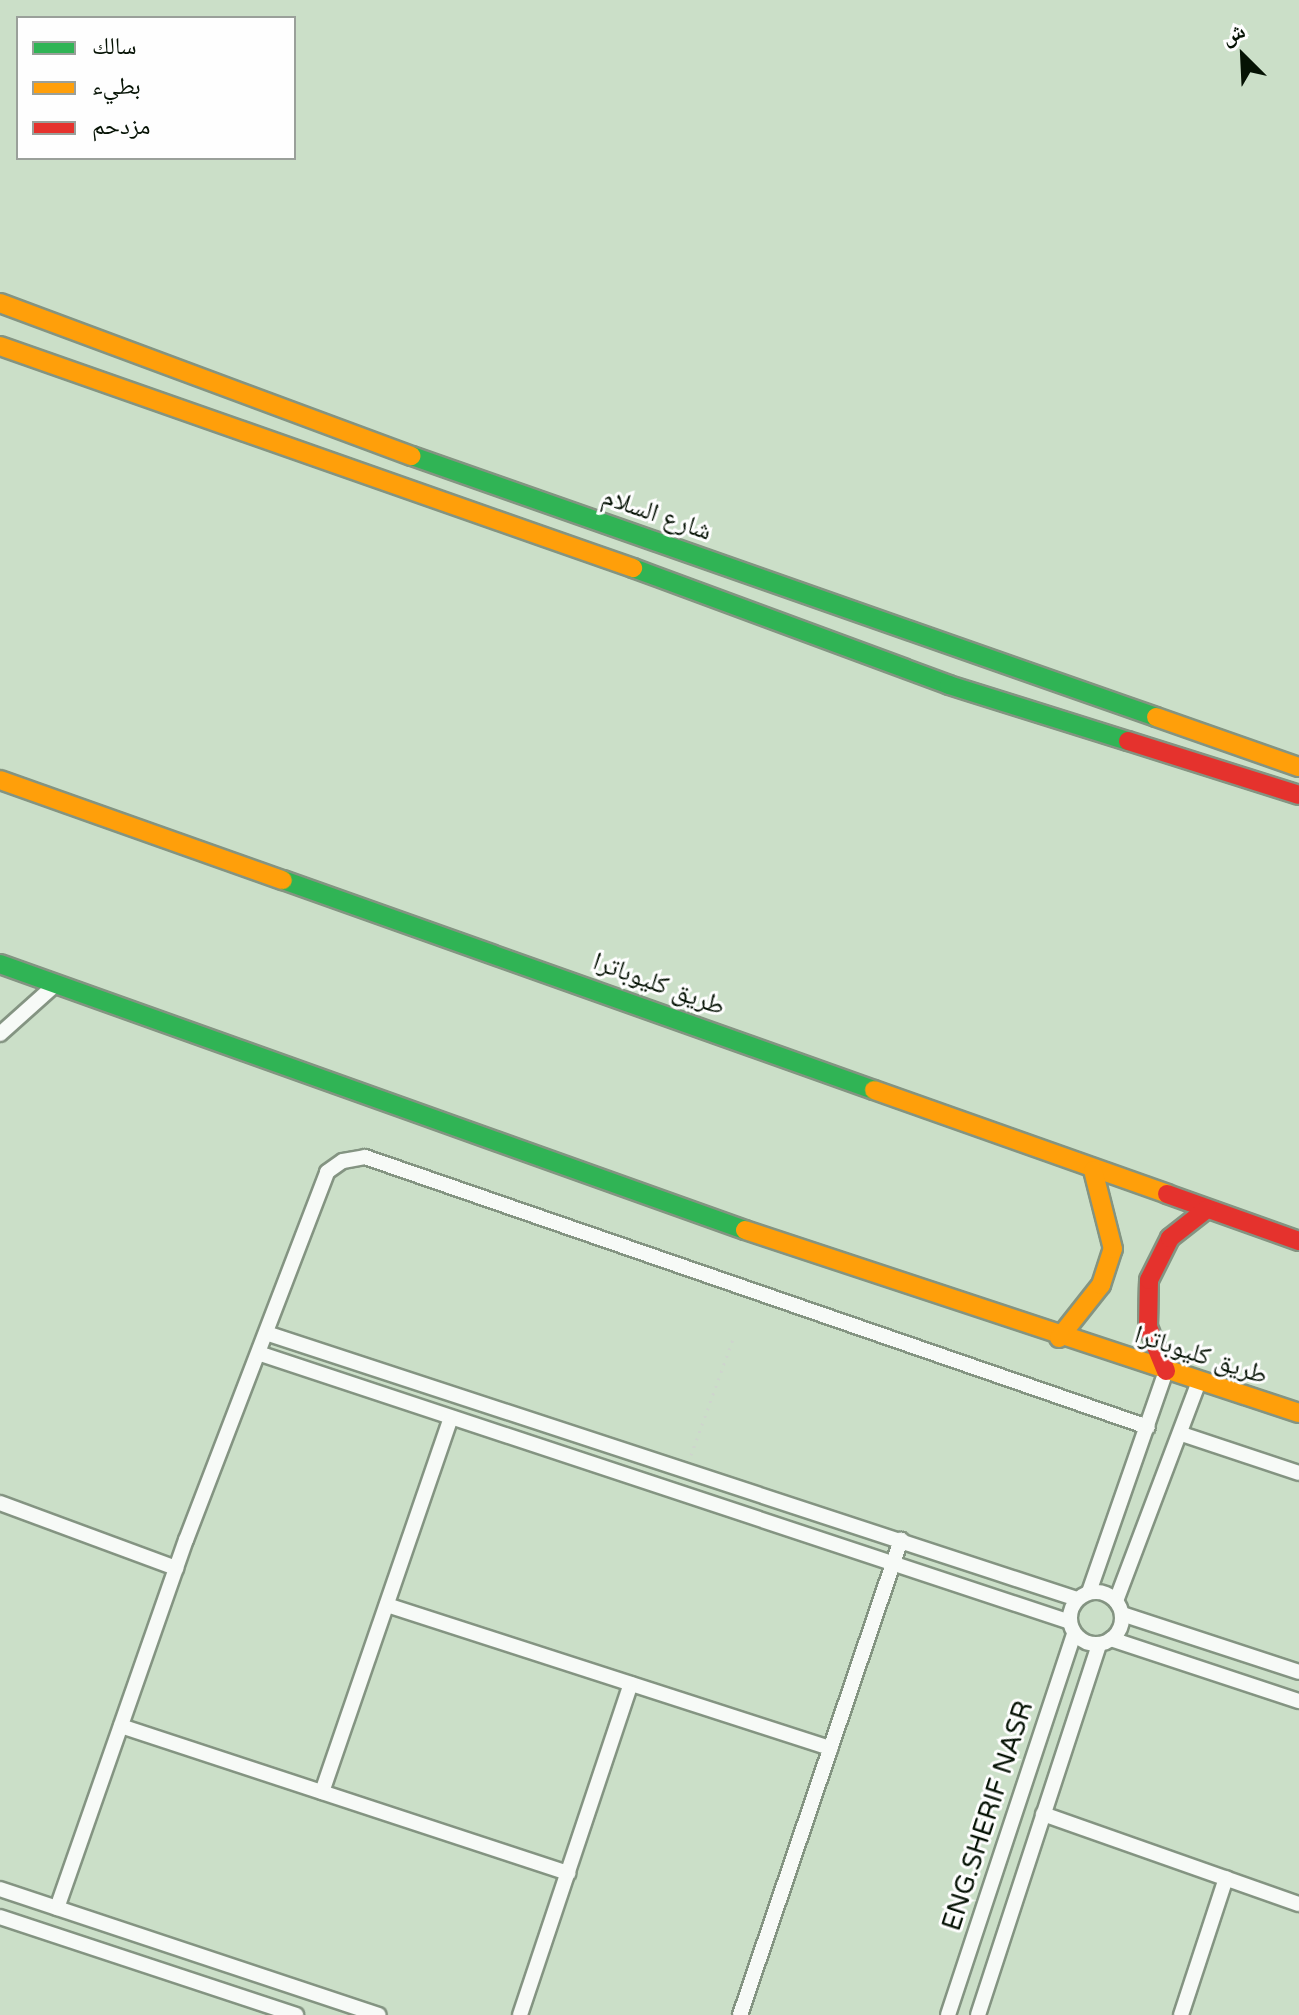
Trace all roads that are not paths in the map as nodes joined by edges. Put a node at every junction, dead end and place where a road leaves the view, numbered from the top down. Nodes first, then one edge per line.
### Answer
1 (0, 303) edge
2 (0, 346) edge
3 (407, 454) junction
4 (398, 481) junction
5 (1299, 767) edge
6 (0, 780) edge
7 (1299, 795) edge
8 (0, 964) edge
9 (57, 983) junction
10 (0, 1034) edge
11 (1093, 1170) junction
12 (1207, 1209) junction
13 (1299, 1241) edge
14 (269, 1334) junction
15 (1059, 1338) junction
16 (261, 1354) junction
17 (1166, 1371) junction
18 (1199, 1381) junction
19 (435, 1388) junction
20 (426, 1410) junction
21 (1299, 1413) edge
22 (451, 1418) junction
23 (1148, 1427) junction
24 (1182, 1434) junction
25 (1299, 1473) edge
26 (1131, 1482) junction
27 (1157, 1490) junction
28 (0, 1503) edge
29 (901, 1540) junction
30 (894, 1563) junction
31 (176, 1568) junction
32 (1083, 1596) junction
33 (387, 1605) junction
34 (1119, 1607) junction
35 (1072, 1628) junction
36 (1105, 1641) junction
37 (1299, 1672) edge
38 (631, 1684) junction
39 (1299, 1701) edge
40 (121, 1726) junction
41 (831, 1748) junction
42 (322, 1792) junction
43 (1043, 1814) junction
44 (568, 1873) junction
45 (1226, 1878) junction
46 (0, 1889) edge
47 (1299, 1904) edge
48 (57, 1908) junction
49 (0, 1917) edge
50 (956, 1991) junction
51 (983, 1999) junction
52 (296, 2015) edge
53 (379, 2015) edge
54 (520, 2015) edge
55 (740, 2015) edge
56 (948, 2015) edge
57 (978, 2015) edge
58 (1181, 2015) edge

1 - 3 main road, شارع السلام
2 - 4 main road
3 - 4 main road
3 - 5 main road, شارع السلام
4 - 7 main road
6 - 11 main road, طريق كليوباترا
8 - 9 main road, طريق كليوباترا
9 - 10 street
9 - 15 main road, طريق كليوباترا
11 - 12 main road, طريق كليوباترا
11 - 15 main road
12 - 13 main road, طريق كليوباترا
12 - 17 main road
14 - 16 street
14 - 19 street
14 - 23 street
15 - 17 main road, طريق كليوباترا
16 - 20 street
16 - 31 street
17 - 18 main road, طريق كليوباترا
17 - 23 street, ENG.SHERIF NASR
18 - 21 main road, طريق كليوباترا
18 - 24 street
19 - 20 street
19 - 29 street
20 - 22 street
22 - 30 street
22 - 33 street
23 - 26 street, ENG.SHERIF NASR
24 - 25 street
24 - 27 street
26 - 27 street
26 - 32 street, ENG.SHERIF NASR
27 - 34 street
28 - 31 street
29 - 30 street
29 - 32 street
30 - 35 street
30 - 41 street
31 - 40 street
32 - 34 street
32 - 35 street, ENG.SHERIF NASR
33 - 38 street
33 - 42 street
34 - 36 street
34 - 37 street
35 - 36 street
35 - 50 street, ENG.SHERIF NASR
36 - 39 street
36 - 43 street
38 - 41 street
38 - 44 street
40 - 42 street
40 - 48 street
41 - 55 street
42 - 44 street
43 - 45 street
43 - 51 street
44 - 54 street
45 - 47 street
45 - 58 street
46 - 48 street
48 - 53 street
49 - 52 street
50 - 51 street
50 - 56 street, ENG.SHERIF NASR
51 - 57 street

